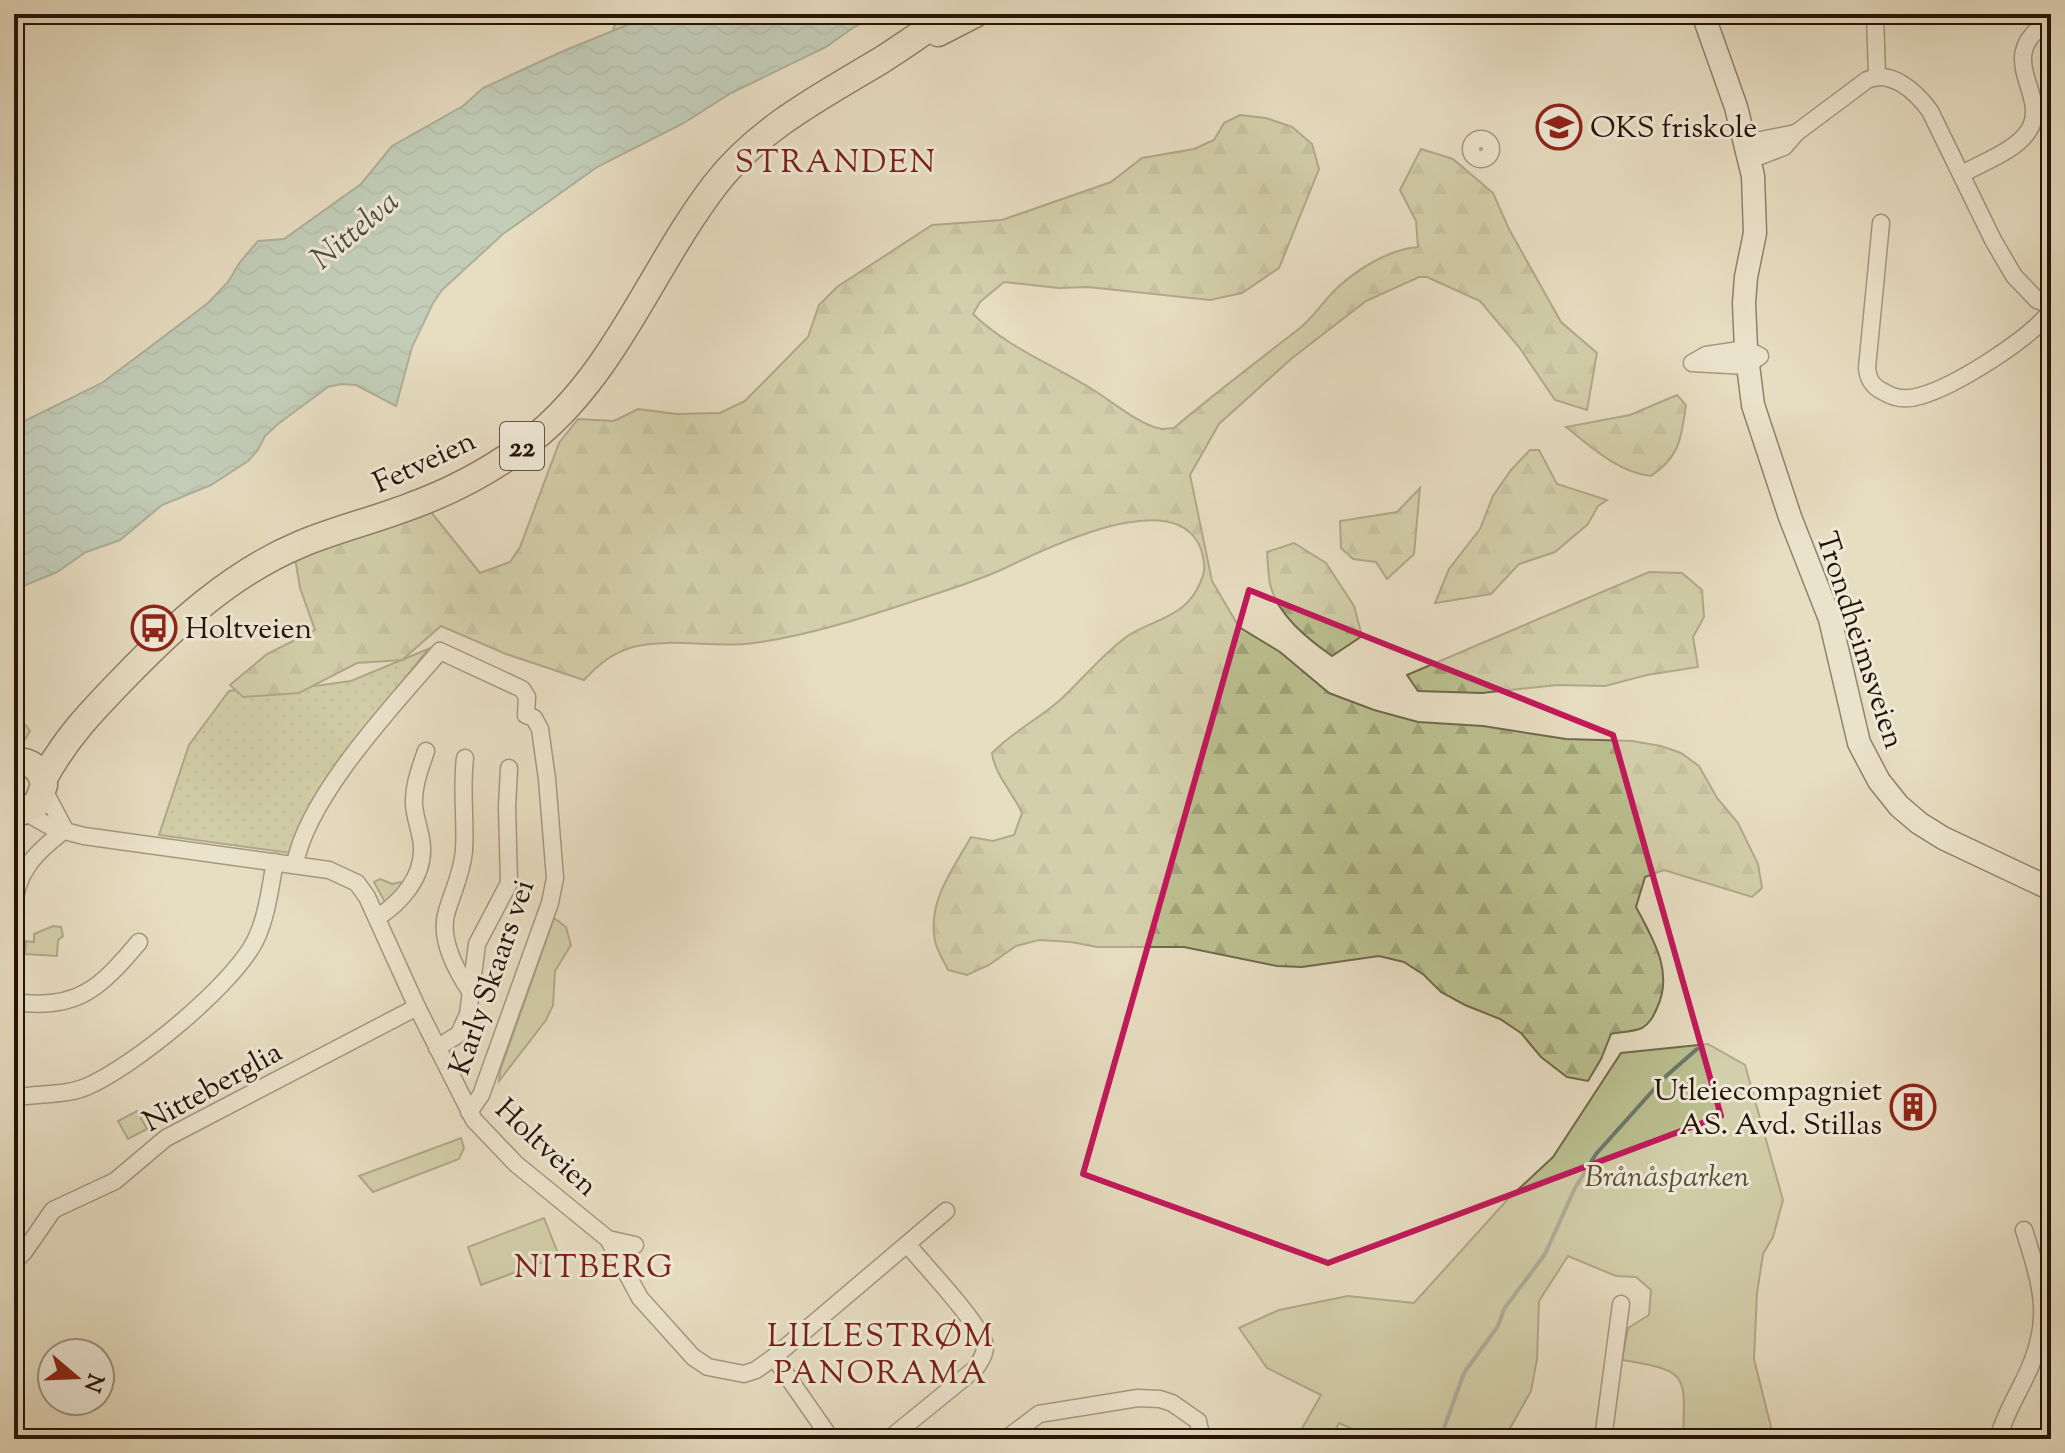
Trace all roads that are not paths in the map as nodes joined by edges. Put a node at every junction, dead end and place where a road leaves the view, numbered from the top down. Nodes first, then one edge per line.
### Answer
1 (951, 14) edge
2 (975, 14) edge
3 (1703, 14) edge
4 (1875, 14) edge
5 (2051, 20) edge
6 (880, 60) junction
7 (1877, 76) junction
8 (1748, 152) junction
9 (1962, 174) junction
10 (1881, 223) dead end
11 (2051, 308) edge
12 (76, 727) junction
13 (426, 751) dead end
14 (465, 758) dead end
15 (18, 761) edge
16 (509, 768) dead end
17 (44, 785) junction
18 (19, 812) edge
19 (65, 830) junction
20 (275, 862) junction
21 (295, 864) junction
22 (2051, 889) edge
23 (14, 911) edge
24 (377, 918) junction
25 (139, 942) dead end
26 (470, 991) junction
27 (14, 1002) edge
28 (417, 1007) junction
29 (437, 1048) junction
30 (14, 1098) edge
31 (469, 1112) junction
32 (946, 1211) dead end
33 (2024, 1230) dead end
34 (608, 1239) junction
35 (635, 1245) dead end
36 (908, 1245) junction
37 (14, 1262) edge
38 (1621, 1304) dead end
39 (774, 1357) junction
40 (831, 1439) edge
41 (889, 1439) edge
42 (1006, 1439) edge
43 (1202, 1439) edge
44 (1603, 1439) edge
45 (1998, 1439) edge

1 - 6 highway, Fetveien / 22
2 - 6 highway, Fetveien / 22
3 - 8 main road, Trondheimsveien
4 - 7 street
5 - 9 street
6 - 12 highway, Fetveien / 22
7 - 8 street
7 - 9 street
8 - 22 main road, Trondheimsveien
9 - 11 street
10 - 11 street
12 - 15 highway, Fetveien / 22
12 - 17 highway, Fetveien / 22
13 - 24 street
14 - 26 street, Karly Skaars vei
15 - 17 highway, 22
16 - 26 street, Karly Skaars vei
17 - 18 highway, 22
17 - 19 street
18 - 19 street, Holtveien
19 - 20 street, Holtveien
19 - 23 street
20 - 21 street, Holtveien
20 - 30 street
21 - 24 street, Holtveien
21 - 31 street, Karly Skaars vei
24 - 28 street, Holtveien
25 - 27 street
26 - 29 street, Karly Skaars vei
28 - 29 street, Holtveien
28 - 37 street, Nitteberglia
29 - 31 street, Holtveien
31 - 34 street, Holtveien
32 - 36 street, Holtveien
33 - 45 street
34 - 35 street, Holtveien
34 - 39 street, Holtveien
36 - 39 street, Holtveien
36 - 41 street
38 - 44 street
39 - 40 street
42 - 43 street

